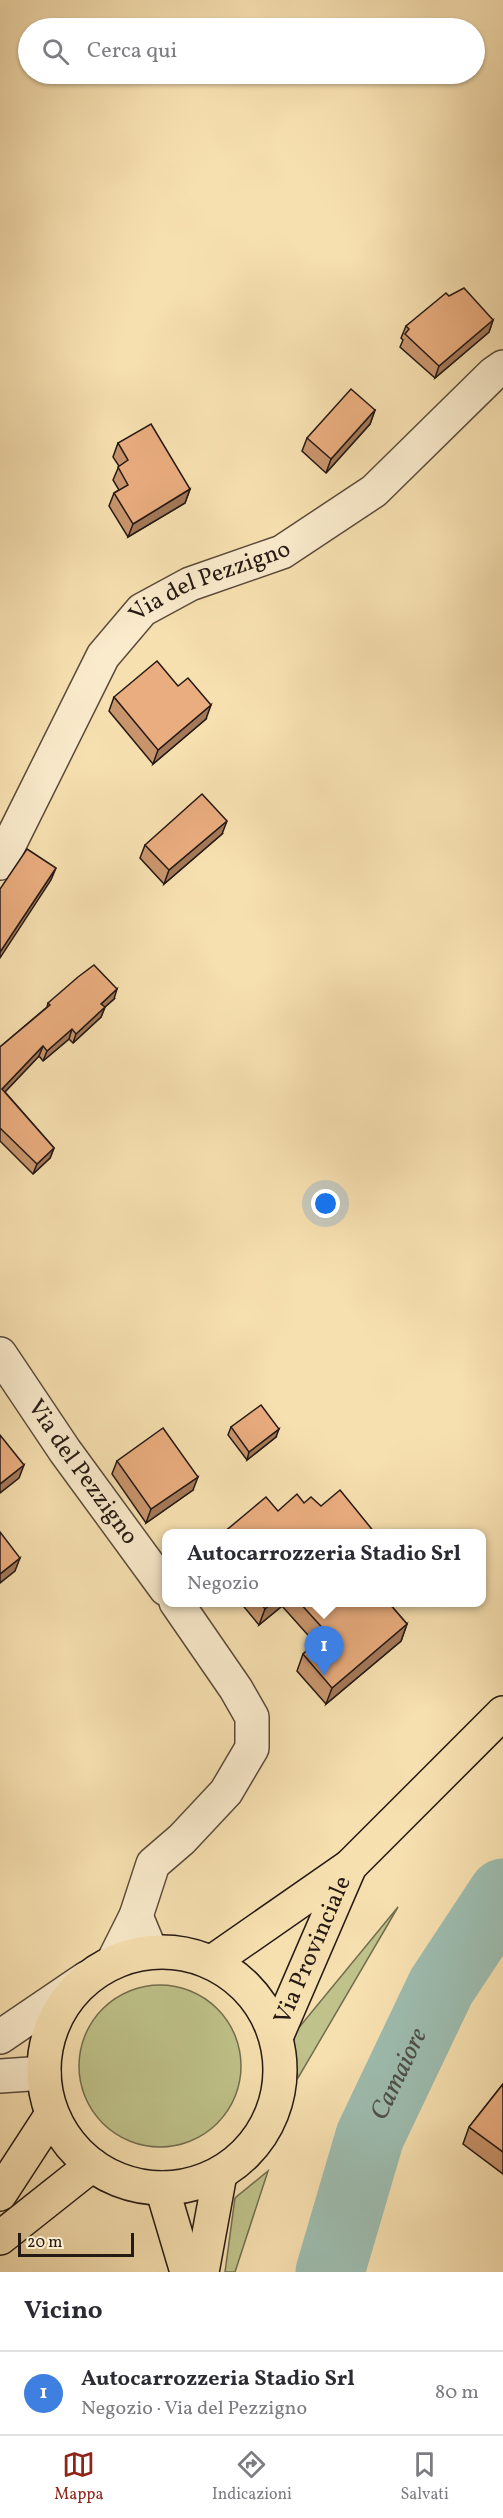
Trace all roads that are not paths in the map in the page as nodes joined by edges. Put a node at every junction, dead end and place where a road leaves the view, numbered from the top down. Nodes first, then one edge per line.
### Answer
1 (503, 367) edge
2 (0, 863) edge
3 (0, 1354) edge
4 (162, 1584) edge
5 (179, 1607) edge
6 (503, 1713) edge
7 (350, 1866) junction
8 (136, 1916) junction
9 (151, 1952) junction
10 (212, 1962) junction
11 (100, 1970) junction
12 (276, 2035) junction
13 (0, 2037) edge
14 (44, 2073) junction
15 (0, 2076) edge
16 (52, 2114) junction
17 (92, 2165) junction
18 (220, 2174) junction
19 (162, 2188) junction
20 (0, 2194) edge
21 (0, 2238) edge
22 (187, 2272) edge
23 (202, 2272) edge

1 - 2 street, Via del Pezzigno
3 - 4 street, Via del Pezzigno
5 - 8 street
6 - 7 main road, Via Provinciale
7 - 10 main road, Via Provinciale
7 - 12 main road, Via Provinciale
8 - 9 street
8 - 11 street
9 - 10 main road, Via Provinciale
9 - 11 main road, Via Provinciale
10 - 12 main road, Via Provinciale
11 - 13 street
11 - 14 main road, Via Provinciale
12 - 18 main road, Via Provinciale
14 - 15 street
14 - 16 main road, Via Provinciale
16 - 17 main road, Via Provinciale
16 - 20 main road
17 - 19 main road, Via Provinciale
17 - 21 main road
18 - 19 main road, Via Provinciale
18 - 23 main road
19 - 22 main road

